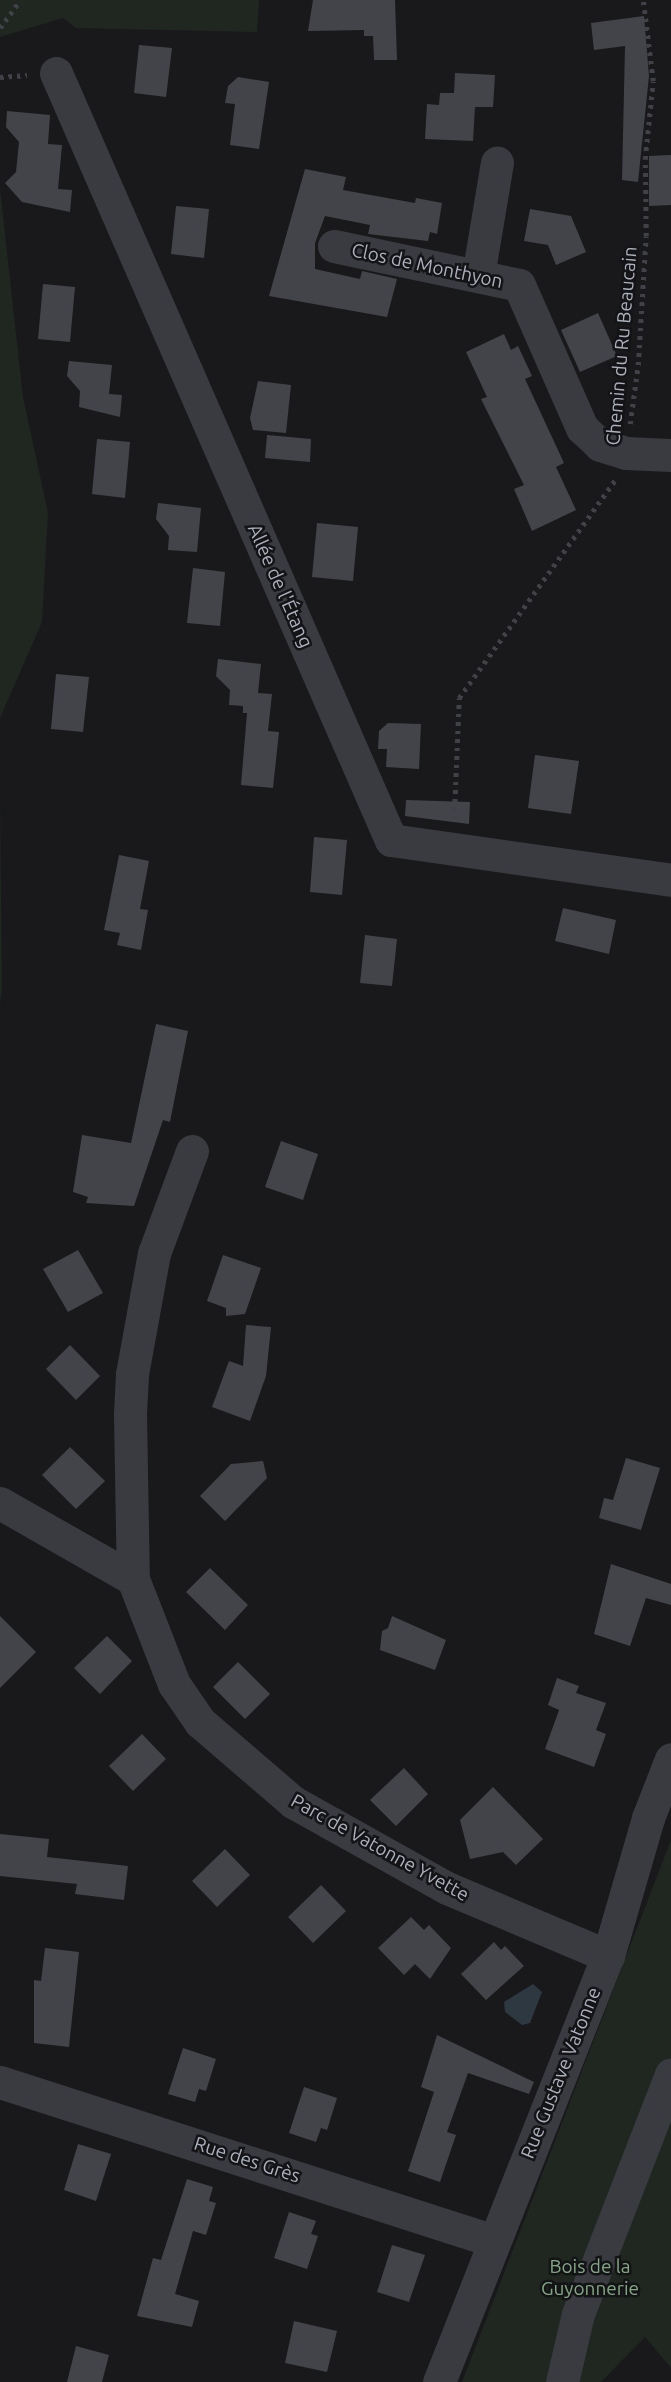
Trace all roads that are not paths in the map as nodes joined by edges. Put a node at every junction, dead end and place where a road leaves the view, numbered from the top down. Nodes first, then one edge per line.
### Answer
1 (56, 73) dead end
2 (497, 163) dead end
3 (334, 246) dead end
4 (478, 276) junction
5 (671, 455) edge
6 (671, 880) edge
7 (192, 1151) dead end
8 (0, 1503) edge
9 (133, 1579) junction
10 (668, 1777) edge
11 (608, 1956) junction
12 (671, 2074) edge
13 (0, 2082) edge
14 (494, 2241) junction
15 (439, 2382) edge
16 (562, 2382) edge

1 - 6 street, Allée de l'Étang
2 - 4 street
3 - 4 street, Clos de Monthyon
4 - 5 street, Clos de Monthyon
7 - 9 street, Parc de Vatonne Yvette
8 - 9 street
9 - 11 street, Parc de Vatonne Yvette
10 - 11 street, Rue Gustave Vatonne
11 - 14 street, Rue Gustave Vatonne
12 - 16 street
13 - 14 street, Rue des Grès
14 - 15 street, Rue Gustave Vatonne

